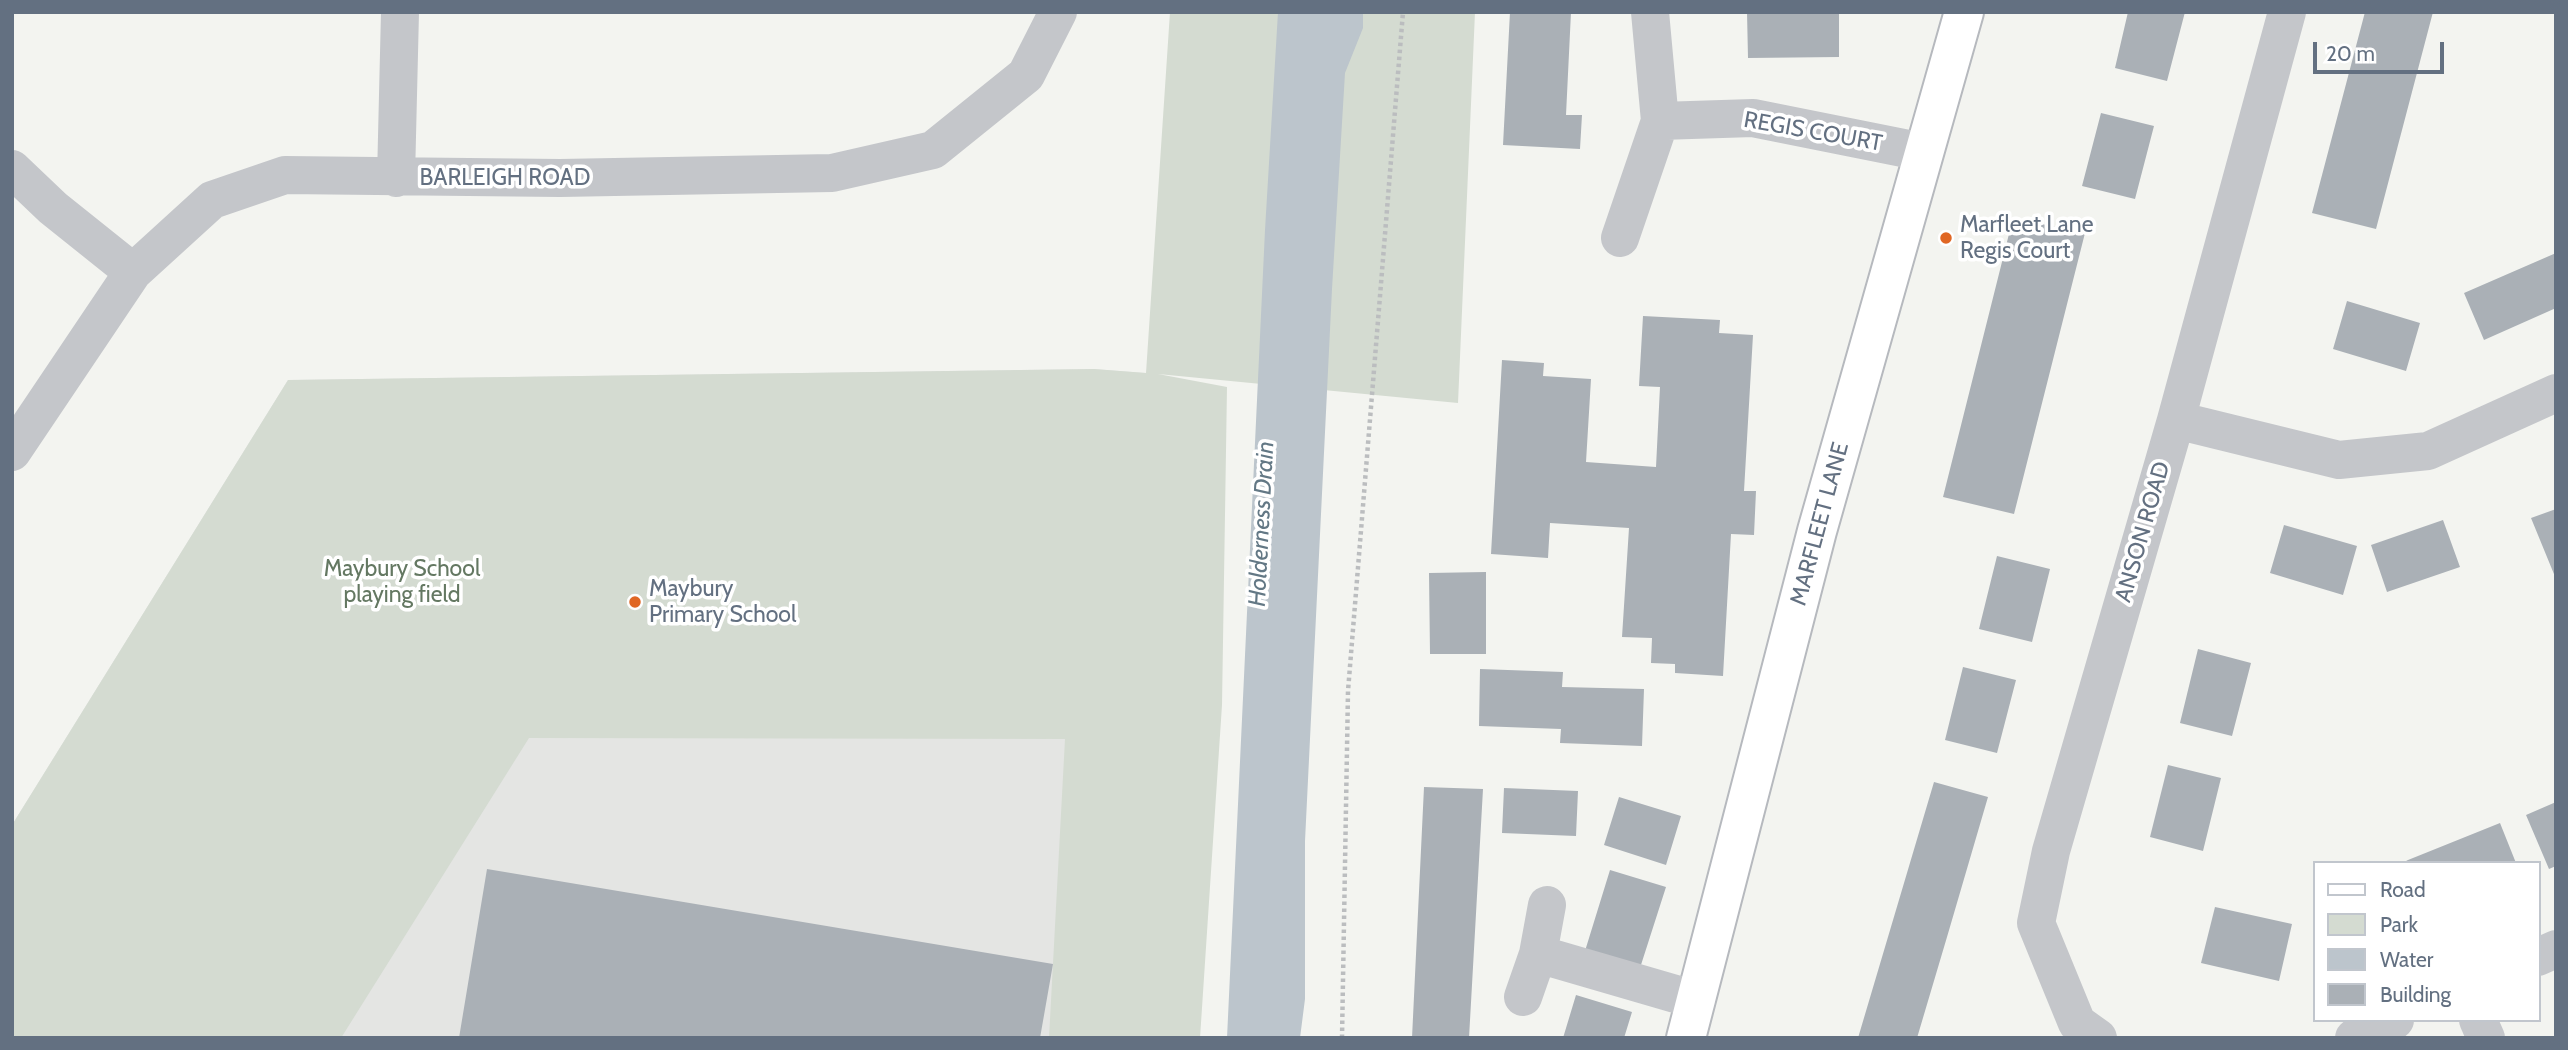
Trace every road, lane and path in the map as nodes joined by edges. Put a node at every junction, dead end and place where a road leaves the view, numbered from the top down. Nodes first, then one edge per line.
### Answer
1 (400, 12) edge
2 (1058, 12) edge
3 (1403, 12) edge
4 (1650, 12) edge
5 (1964, 12) edge
6 (2287, 12) edge
7 (1660, 121) junction
8 (1923, 152) junction
9 (12, 169) edge
10 (396, 178) junction
11 (1620, 238) dead end
12 (133, 272) junction
13 (2556, 393) edge
14 (2176, 420) junction
15 (12, 452) edge
16 (1547, 905) dead end
17 (2556, 949) edge
18 (1538, 954) junction
19 (2540, 956) edge
20 (1523, 997) dead end
21 (1696, 1000) junction
22 (2390, 1022) edge
23 (2479, 1022) edge
24 (1342, 1038) edge
25 (1686, 1038) edge
26 (2098, 1038) edge
27 (2354, 1038) edge
28 (2486, 1038) edge

1 - 10 street
2 - 10 street, BARLEIGH ROAD
3 - 24 path
4 - 7 street
5 - 8 street, MARFLEET LANE
6 - 14 street, ANSON ROAD
7 - 8 street, REGIS COURT
7 - 11 street
8 - 21 street, MARFLEET LANE
9 - 12 street
10 - 12 street, BARLEIGH ROAD
12 - 15 street, BARLEIGH ROAD
13 - 14 street
14 - 26 street, ANSON ROAD
16 - 18 street
17 - 19 street
18 - 20 street
18 - 21 street
21 - 25 street, MARFLEET LANE
22 - 27 street
23 - 28 street

